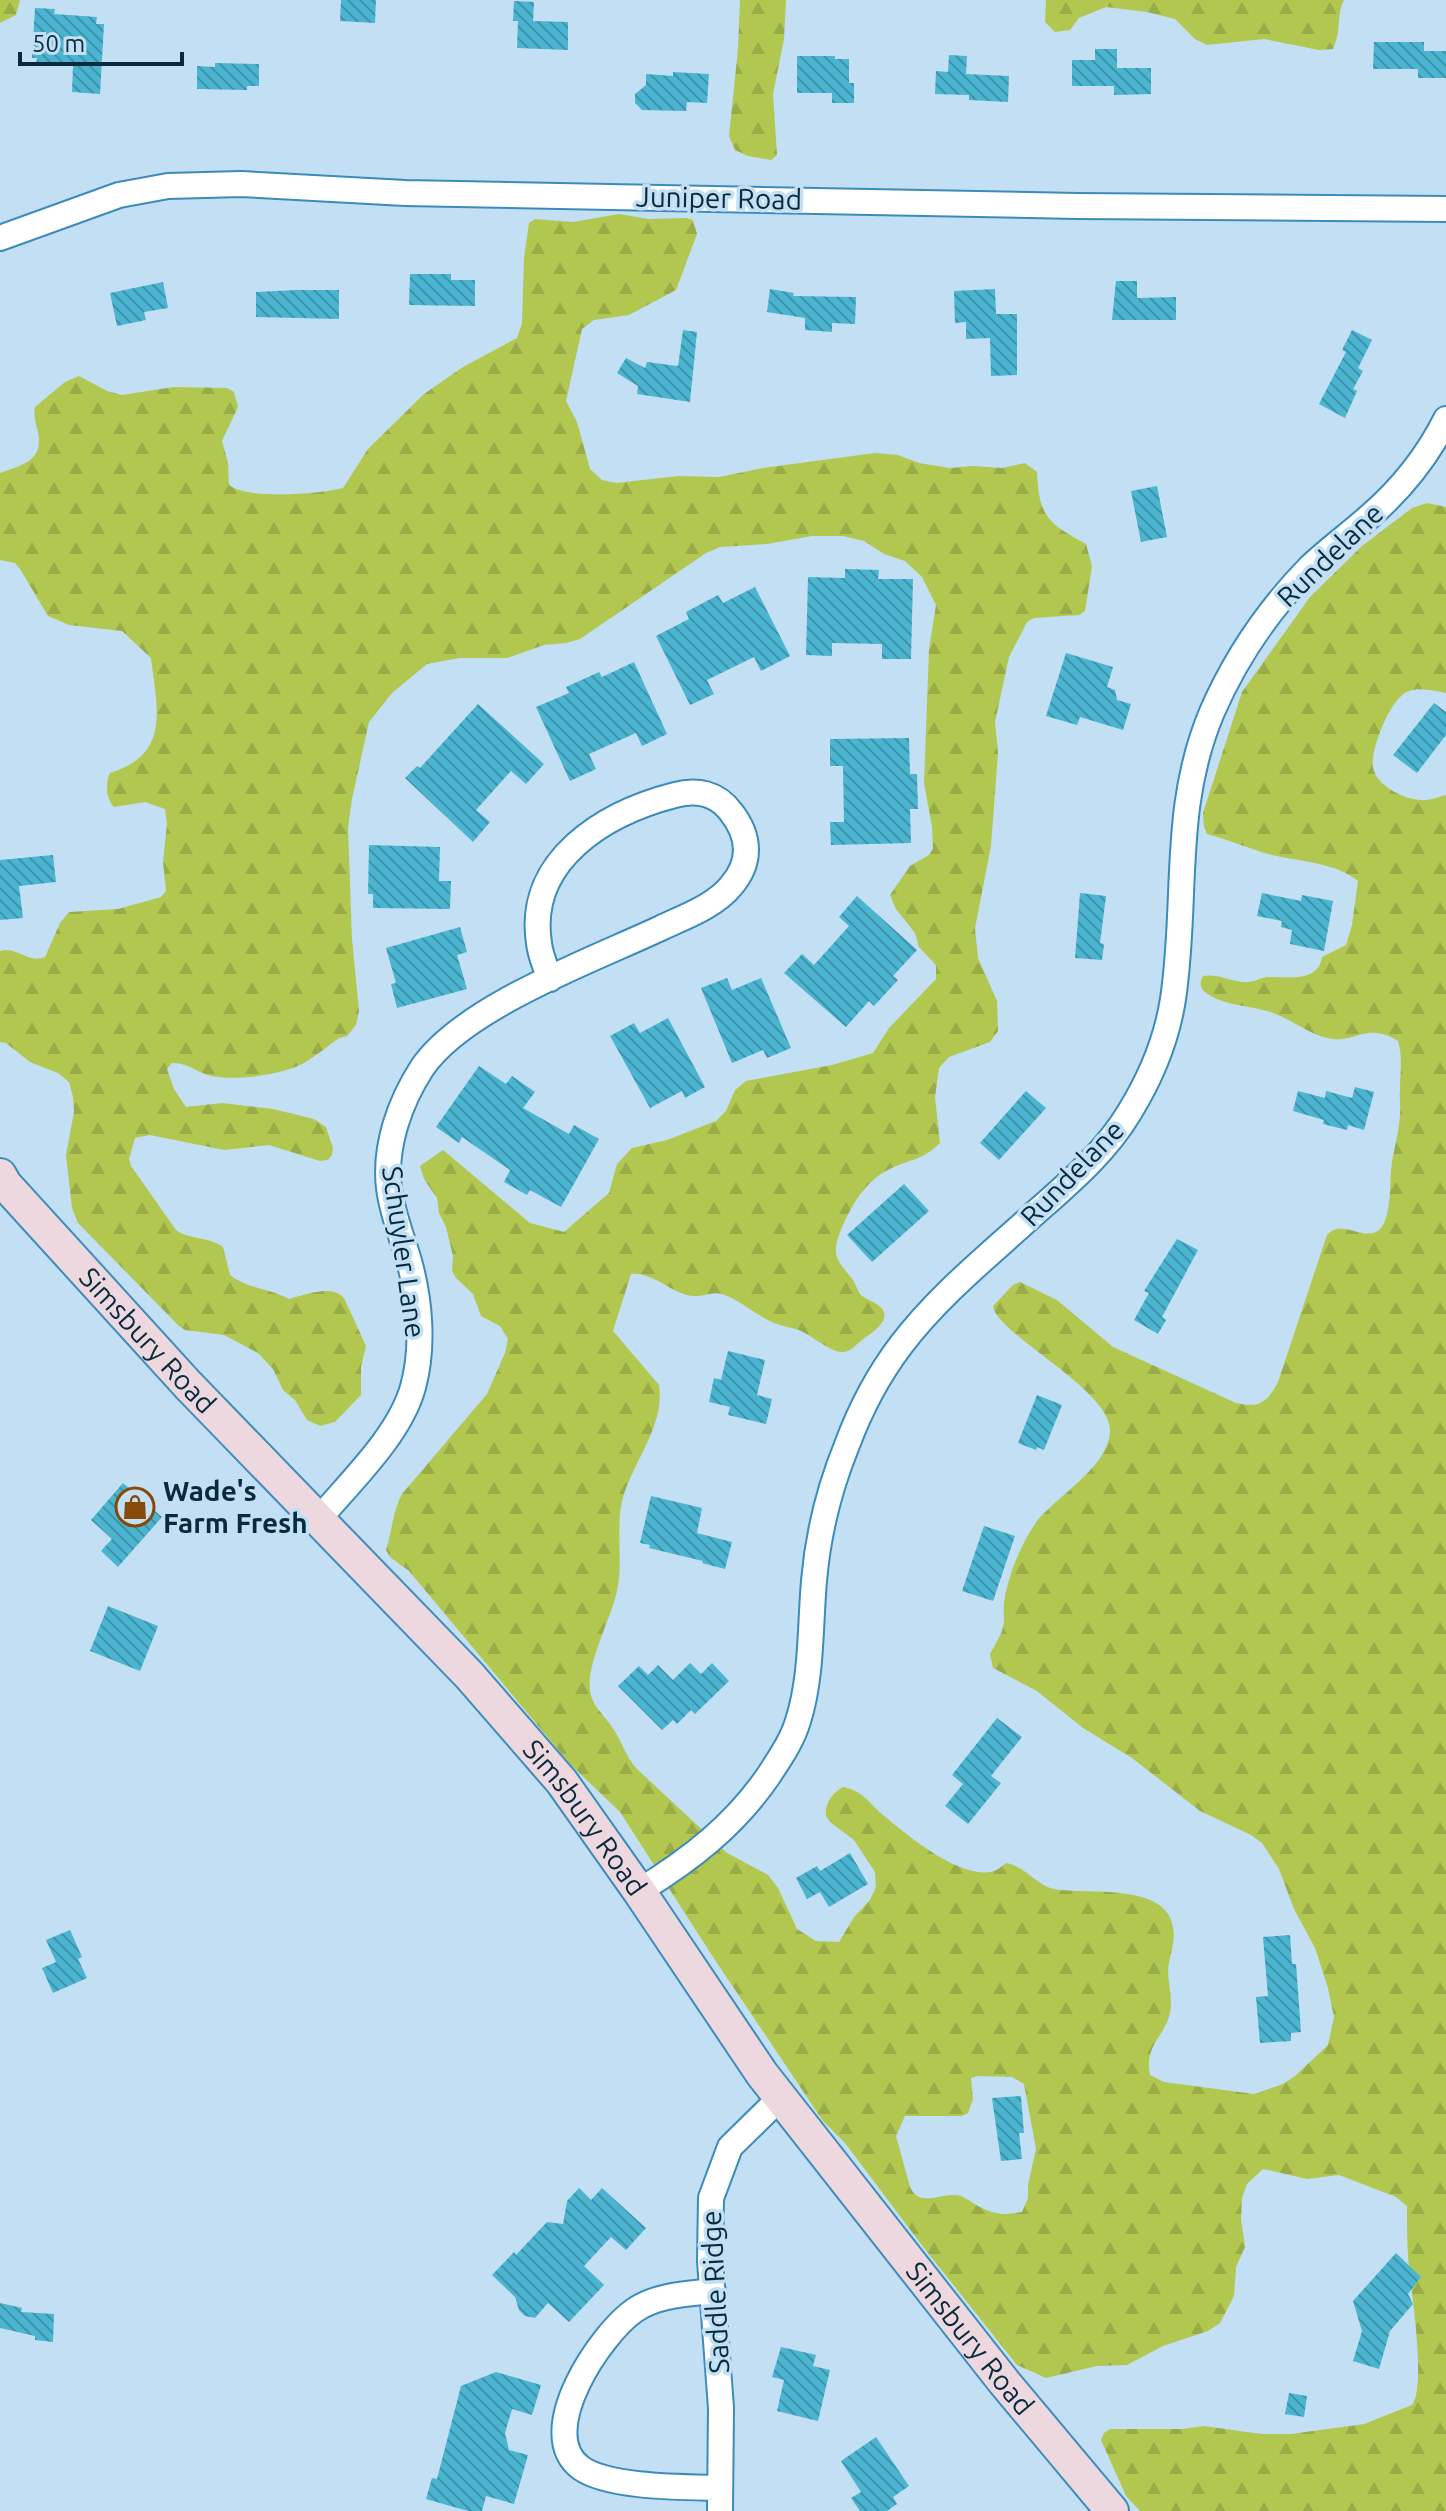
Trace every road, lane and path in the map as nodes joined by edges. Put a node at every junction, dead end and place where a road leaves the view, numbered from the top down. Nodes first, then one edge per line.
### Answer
1 (1446, 209) edge
2 (0, 238) edge
3 (1446, 419) edge
4 (550, 979) junction
5 (2, 1183) edge
6 (318, 1520) junction
7 (639, 1891) junction
8 (780, 2098) junction
9 (713, 2291) junction
10 (720, 2499) edge
11 (1112, 2511) edge

1 - 2 street, Juniper Road
3 - 7 street, Rundelane
4 - 4 street, Schuyler Lane
4 - 6 street, Schuyler Lane
5 - 6 main road, Simsbury Road
6 - 7 main road, Simsbury Road
7 - 8 main road, Simsbury Road
8 - 9 street, Saddle Ridge
8 - 11 main road, Simsbury Road
9 - 10 street, Saddle Ridge
9 - 10 street

